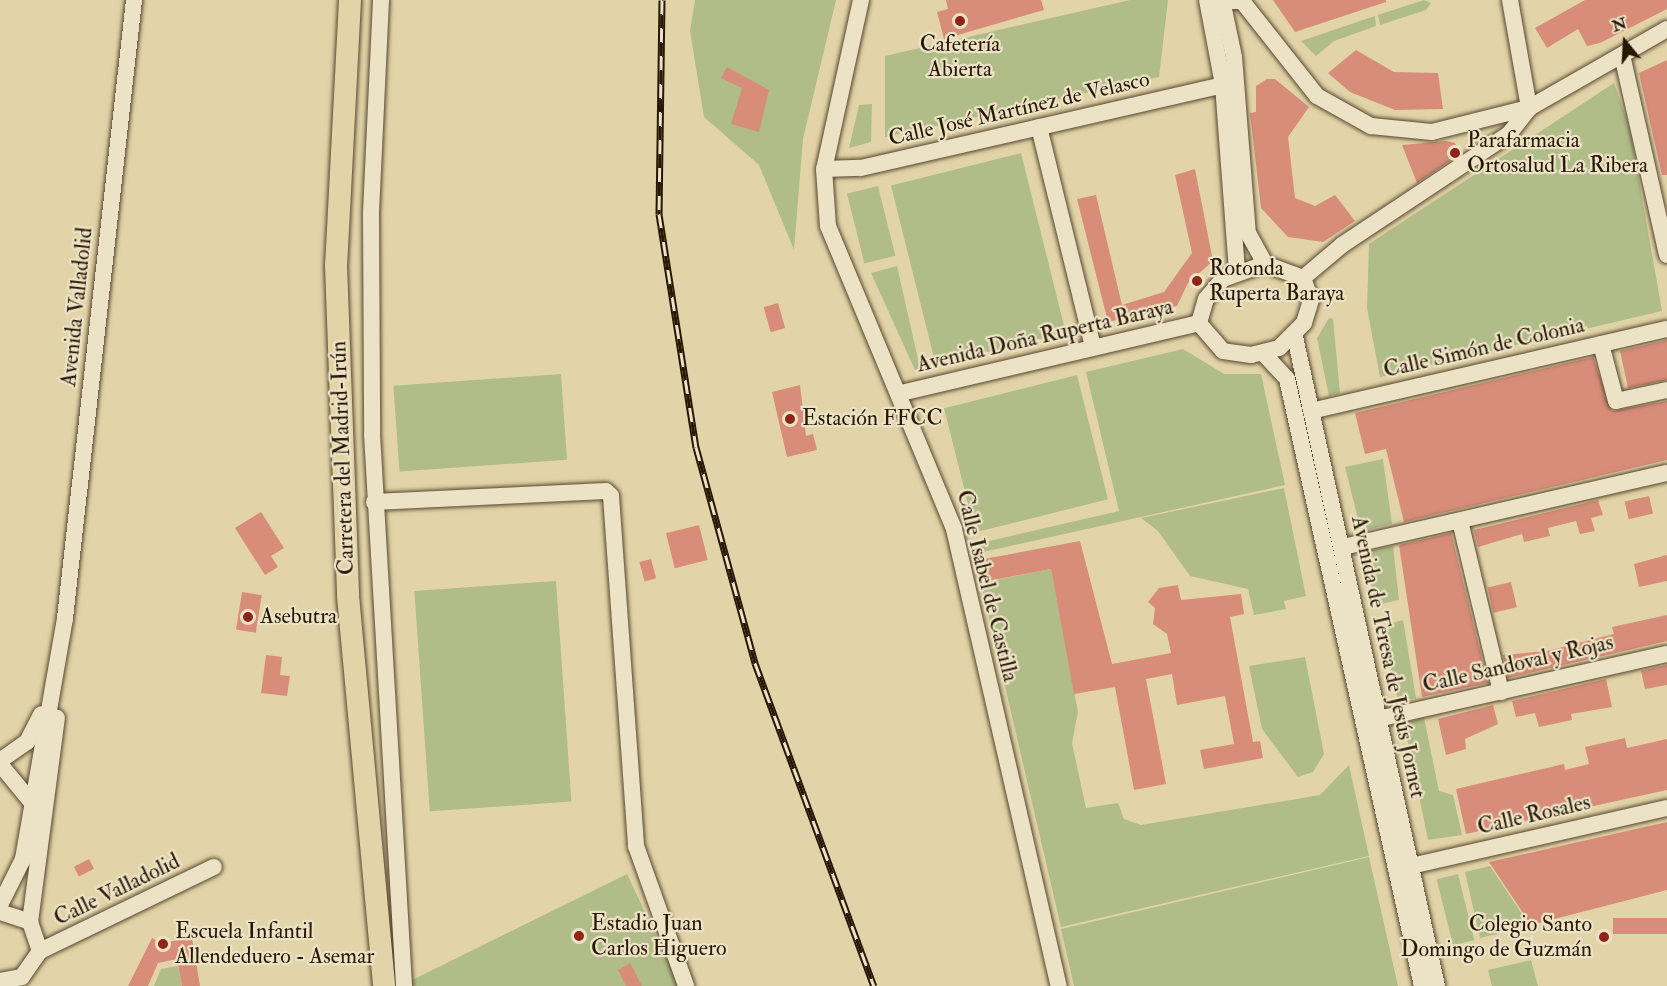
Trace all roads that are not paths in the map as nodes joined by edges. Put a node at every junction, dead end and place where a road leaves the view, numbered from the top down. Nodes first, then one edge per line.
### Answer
1 (134, 0) edge
2 (350, 0) edge
3 (381, 0) edge
4 (861, 0) edge
5 (1217, 0) edge
6 (1244, 0) edge
7 (1510, 0) edge
8 (1667, 29) edge
9 (1622, 55) junction
10 (1223, 85) junction
11 (1529, 108) junction
12 (1040, 127) junction
13 (824, 169) junction
14 (1661, 199) edge
15 (1667, 255) edge
16 (1265, 264) junction
17 (1237, 272) junction
18 (1302, 278) junction
19 (1199, 322) junction
20 (1667, 329) edge
21 (1295, 337) junction
22 (1600, 344) junction
23 (1093, 347) junction
24 (1263, 353) junction
25 (1667, 390) edge
26 (901, 393) junction
27 (1311, 411) junction
28 (1667, 473) edge
29 (374, 502) junction
30 (1460, 521) junction
31 (1343, 547) junction
32 (65, 618) junction
33 (1667, 654) edge
34 (54, 676) junction
35 (1501, 692) junction
36 (1378, 719) junction
37 (0, 761) edge
38 (37, 778) junction
39 (33, 804) junction
40 (1667, 808) edge
41 (40, 849) junction
42 (1411, 866) junction
43 (214, 867) dead end
44 (0, 905) edge
45 (0, 912) edge
46 (30, 922) junction
47 (40, 951) junction
48 (0, 982) edge
49 (24, 982) edge
50 (384, 986) edge
51 (404, 986) edge
52 (686, 986) edge
53 (1059, 986) edge
54 (1422, 986) edge
55 (1437, 986) edge

1 - 32 street, Avenida Valladolid
2 - 50 highway, Carretera del Madrid-Irún
3 - 29 street
4 - 13 street, Calle Isabel de Castilla
5 - 6 street
5 - 10 street
5 - 16 street
6 - 11 street
7 - 11 street
8 - 9 street
9 - 11 street
9 - 14 street
10 - 12 street, Calle José Martínez de Velasco
10 - 17 street
11 - 18 street
12 - 13 street, Calle José Martínez de Velasco
12 - 23 street
13 - 26 street, Calle Isabel de Castilla
14 - 15 street
16 - 17 street
16 - 18 street
17 - 19 street
18 - 21 street
19 - 23 street, Avenida Doña Ruperta Baraya
19 - 24 street
20 - 22 street, Calle Simón de Colonia
21 - 24 street
21 - 27 street, Avenida de Teresa de Jesús Jornet
22 - 25 street
22 - 27 street, Calle Simón de Colonia
23 - 26 street, Avenida Doña Ruperta Baraya
24 - 54 street, Avenida de Teresa de Jesús Jornet
26 - 53 street, Calle Isabel de Castilla
27 - 31 street, Avenida de Teresa de Jesús Jornet
28 - 30 street
29 - 51 street
29 - 52 street
30 - 31 street
30 - 35 street
31 - 36 street, Avenida de Teresa de Jesús Jornet
32 - 34 street, Avenida Valladolid
32 - 41 street, Avenida Valladolid
33 - 35 street, Calle Sandoval y Rojas
34 - 37 street
34 - 38 street, Avenida Valladolid
35 - 36 street, Calle Sandoval y Rojas
36 - 42 street, Avenida de Teresa de Jesús Jornet
37 - 38 street
37 - 39 street
38 - 39 street, Avenida Valladolid
38 - 41 street, Avenida Valladolid
39 - 44 street, Avenida Valladolid
40 - 42 street, Calle Rosales
41 - 46 street, Avenida Valladolid
42 - 55 street, Avenida de Teresa de Jesús Jornet
43 - 47 street, Calle Valladolid
45 - 46 street
46 - 47 street
47 - 49 street
48 - 49 street

